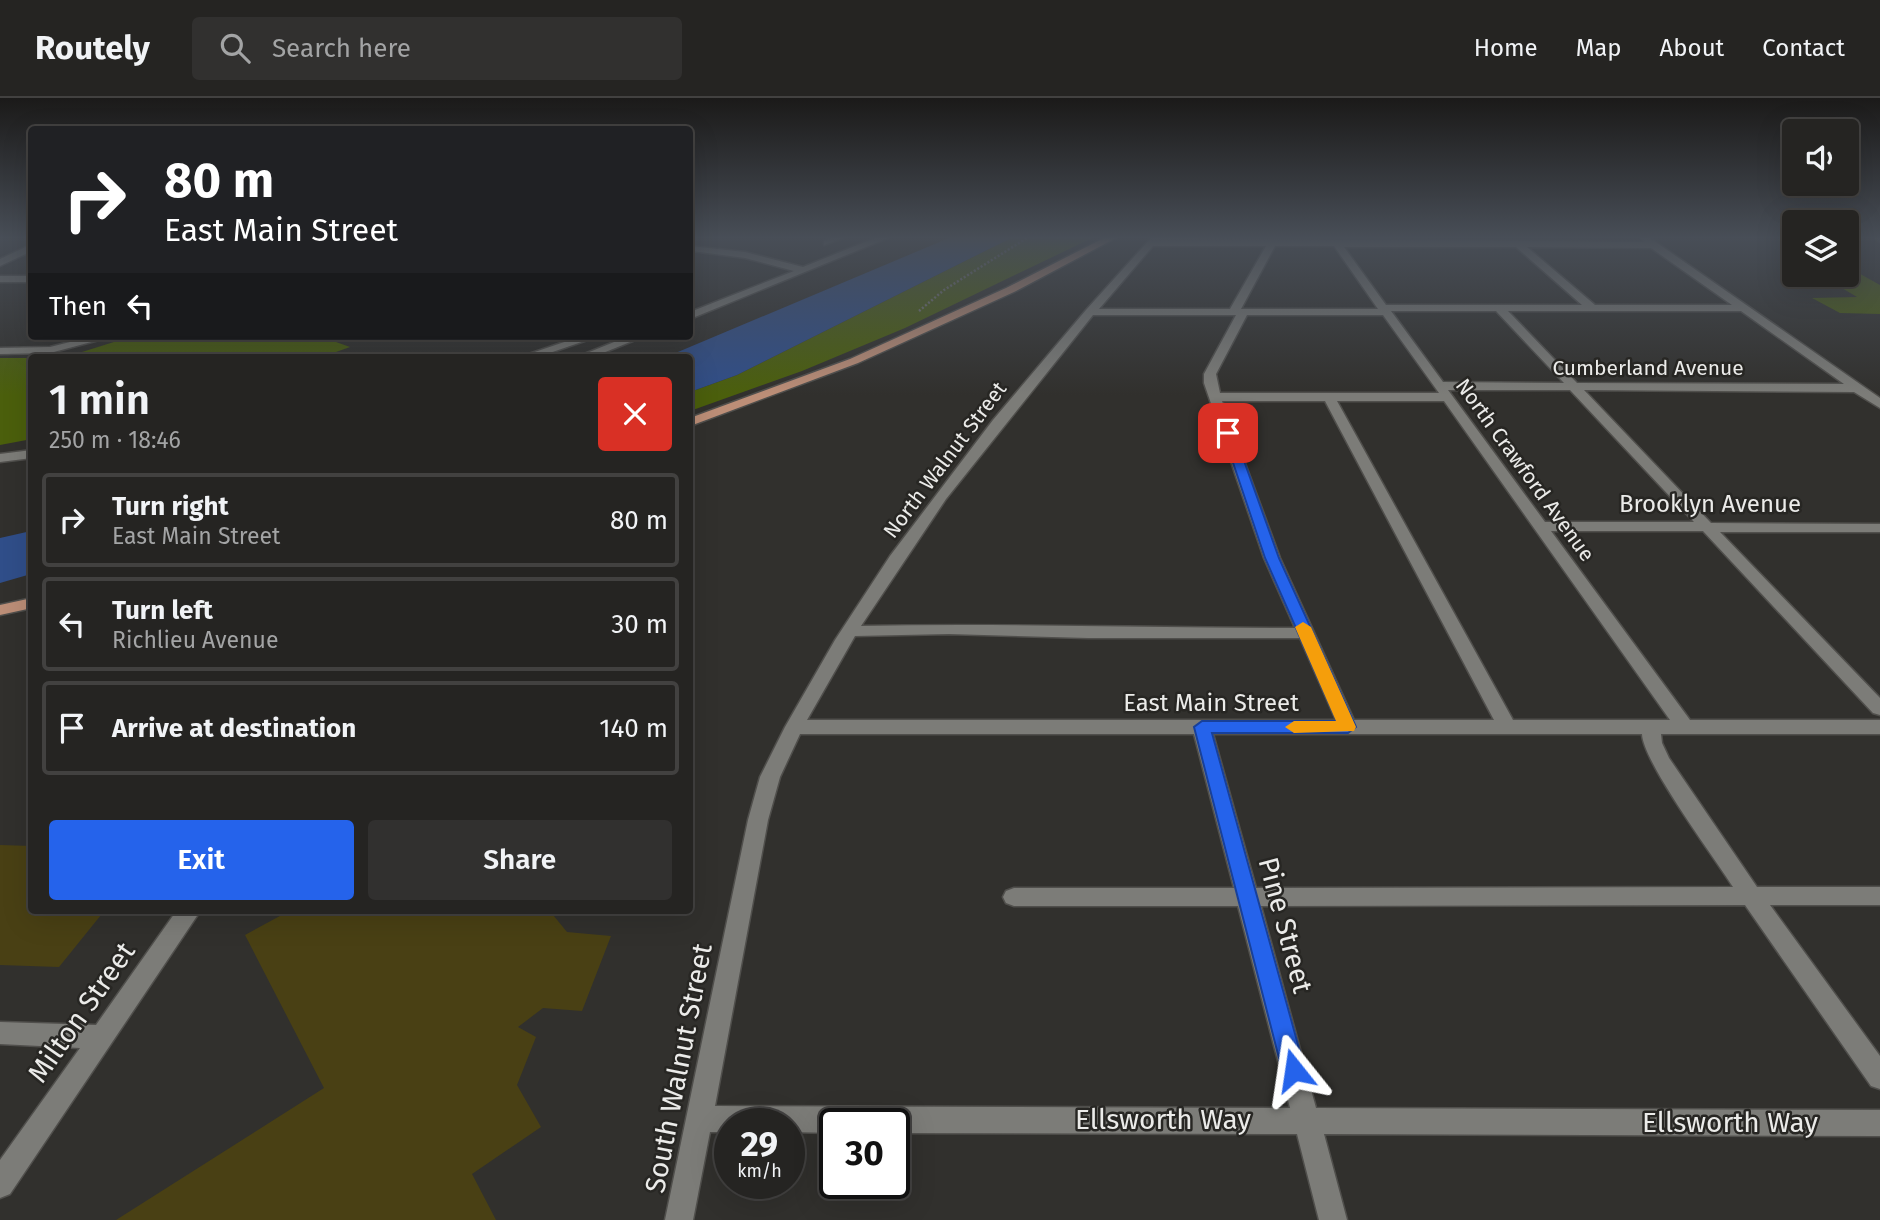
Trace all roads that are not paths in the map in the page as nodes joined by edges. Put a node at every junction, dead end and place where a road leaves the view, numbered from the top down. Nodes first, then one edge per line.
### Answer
1 (752, 290) edge
2 (1009, 290) edge
3 (1109, 290) edge
4 (1249, 290) edge
5 (1370, 290) edge
6 (1572, 290) edge
7 (1719, 290) edge
8 (1592, 308) junction
9 (1744, 308) junction
10 (1500, 309) junction
11 (1384, 310) junction
12 (1090, 312) junction
13 (1239, 312) junction
14 (693, 315) edge
15 (91, 340) edge
16 (580, 340) edge
17 (628, 340) edge
18 (0, 351) edge
19 (536, 354) edge
20 (591, 354) edge
21 (1572, 386) junction
22 (1858, 388) junction
23 (1442, 391) junction
24 (1215, 397) junction
25 (1329, 397) junction
26 (1880, 404) edge
27 (693, 421) edge
28 (28, 454) edge
29 (0, 458) edge
30 (1540, 526) junction
31 (1705, 526) junction
32 (1880, 528) edge
33 (28, 604) edge
34 (0, 610) edge
35 (850, 631) junction
36 (1306, 633) junction
37 (1880, 709) edge
38 (794, 727) junction
39 (1202, 727) junction
40 (1348, 727) junction
41 (1507, 727) junction
42 (1651, 727) junction
43 (1685, 727) junction
44 (1880, 727) edge
45 (1247, 896) junction
46 (1751, 896) junction
47 (1880, 896) edge
48 (1014, 897) dead end
49 (187, 914) edge
50 (0, 1033) edge
51 (102, 1037) junction
52 (1880, 1077) edge
53 (698, 1119) junction
54 (1307, 1119) junction
55 (1880, 1123) edge
56 (0, 1184) edge
57 (679, 1220) edge
58 (1333, 1220) edge

1 - 14 street
2 - 27 main road
3 - 12 street, North Walnut Street
4 - 13 street
5 - 11 street, North Crawford Avenue
6 - 8 street
7 - 9 street
8 - 9 street
8 - 10 street
9 - 22 street
10 - 11 street
10 - 21 street
11 - 13 street
11 - 23 street, North Crawford Avenue
12 - 13 street
12 - 35 street, North Walnut Street
13 - 24 street
15 - 18 street
16 - 19 street
17 - 20 street
21 - 22 street, Cumberland Avenue
21 - 23 street, Cumberland Avenue
21 - 31 street
22 - 26 street
23 - 25 street, Cumberland Avenue
23 - 30 street, North Crawford Avenue
24 - 25 street, Cumberland Avenue
24 - 36 street
25 - 41 street
28 - 29 street
30 - 31 street, Brooklyn Avenue
30 - 43 street, North Crawford Avenue
31 - 32 street, Brooklyn Avenue
31 - 37 street
33 - 34 main road
35 - 36 street
35 - 38 street, North Walnut Street
36 - 40 street
38 - 39 street, East Main Street
38 - 53 street, South Walnut Street
39 - 40 street, East Main Street
39 - 45 street, Pine Street
40 - 41 street, East Main Street
41 - 42 street, East Main Street
42 - 43 street, East Main Street
42 - 46 street
43 - 44 street, East Main Street
45 - 46 street
45 - 48 street
45 - 54 street, Pine Street
46 - 47 street
46 - 52 street
49 - 51 street, Milton Street
50 - 51 street
51 - 56 street, Milton Street
53 - 54 street, Ellsworth Way
53 - 57 street, South Walnut Street
54 - 55 street, Ellsworth Way
54 - 58 street, Pine Street

